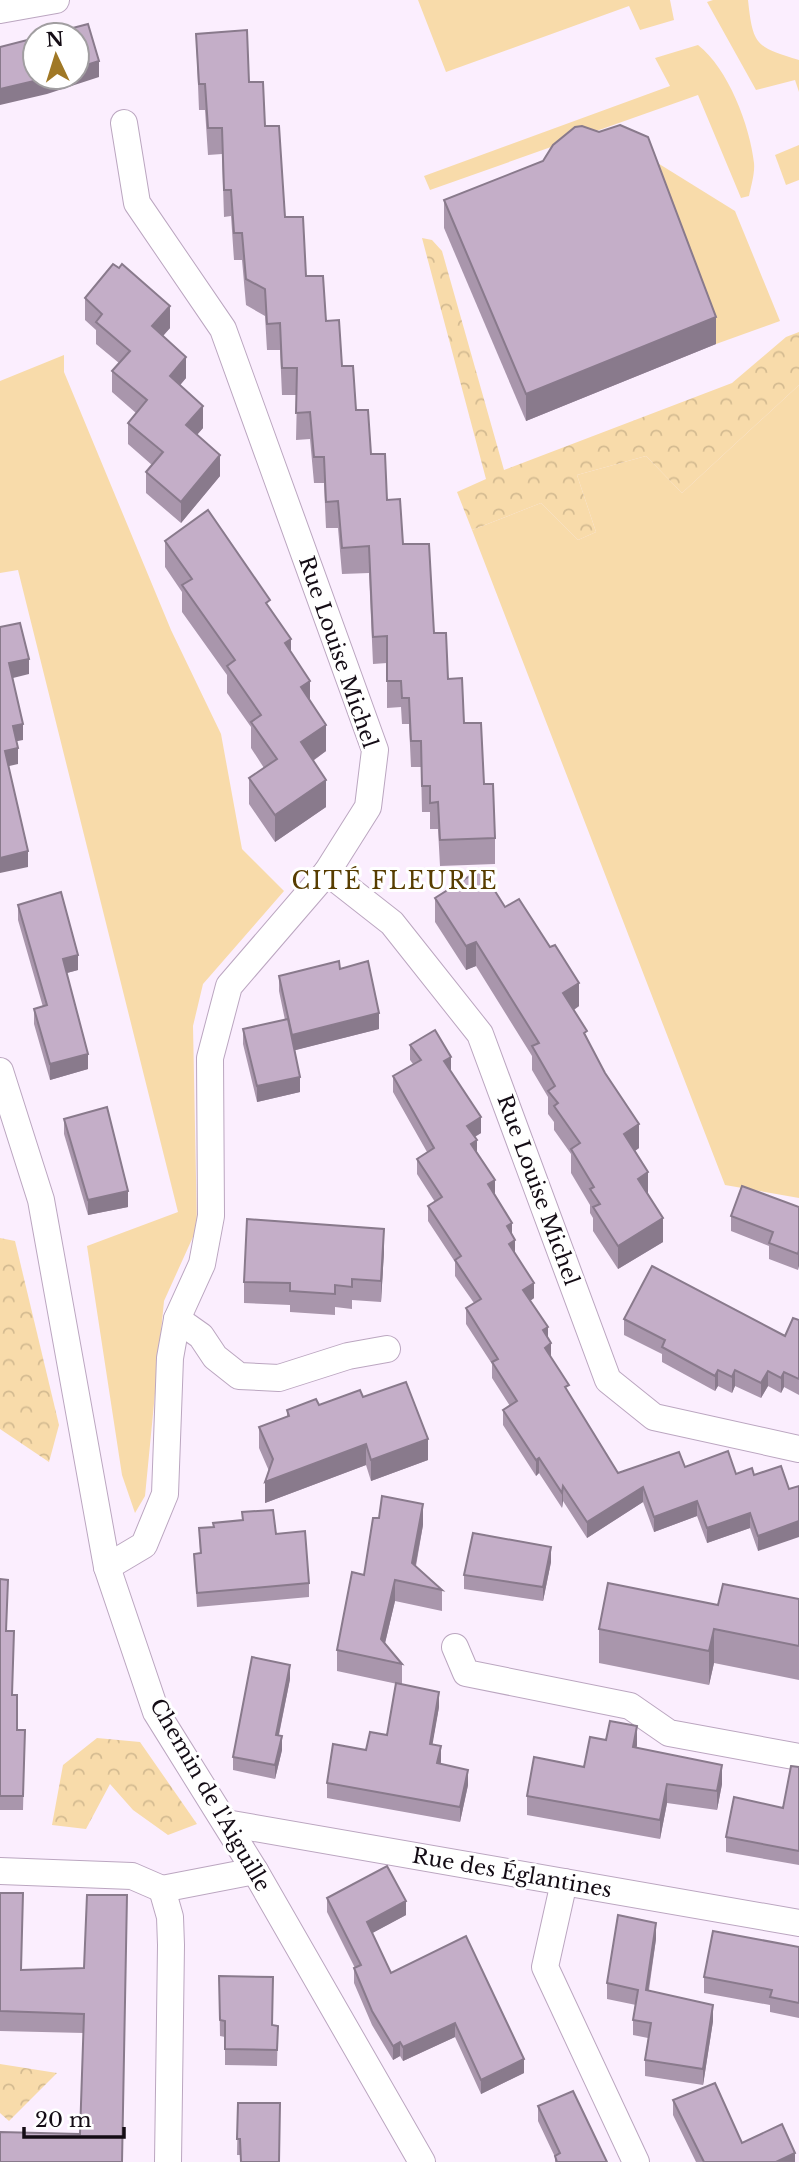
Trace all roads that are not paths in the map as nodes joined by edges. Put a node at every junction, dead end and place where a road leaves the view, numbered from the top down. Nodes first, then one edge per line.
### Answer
1 (57, 0) edge
2 (0, 10) edge
3 (124, 122) dead end
4 (327, 872) junction
5 (0, 1071) edge
6 (177, 1319) junction
7 (387, 1349) dead end
8 (799, 1449) edge
9 (107, 1567) junction
10 (455, 1647) dead end
11 (799, 1757) edge
12 (226, 1823) junction
13 (0, 1871) edge
14 (255, 1871) junction
15 (564, 1882) junction
16 (162, 1889) junction
17 (799, 1923) edge
18 (168, 2162) edge
19 (422, 2162) edge
20 (636, 2162) edge

1 - 2 street
3 - 4 street, Rue Louise Michel
4 - 6 street
4 - 8 street, Rue Louise Michel
5 - 9 street, Chemin de l'Aiguille
6 - 7 street
6 - 9 street
9 - 12 street, Chemin de l'Aiguille
10 - 11 street
12 - 14 street, Chemin de l'Aiguille
12 - 15 street, Rue des Églantines
13 - 16 street
14 - 16 street
14 - 19 street, Chemin de l'Aiguille
15 - 17 street, Rue des Églantines
15 - 20 street
16 - 18 street

